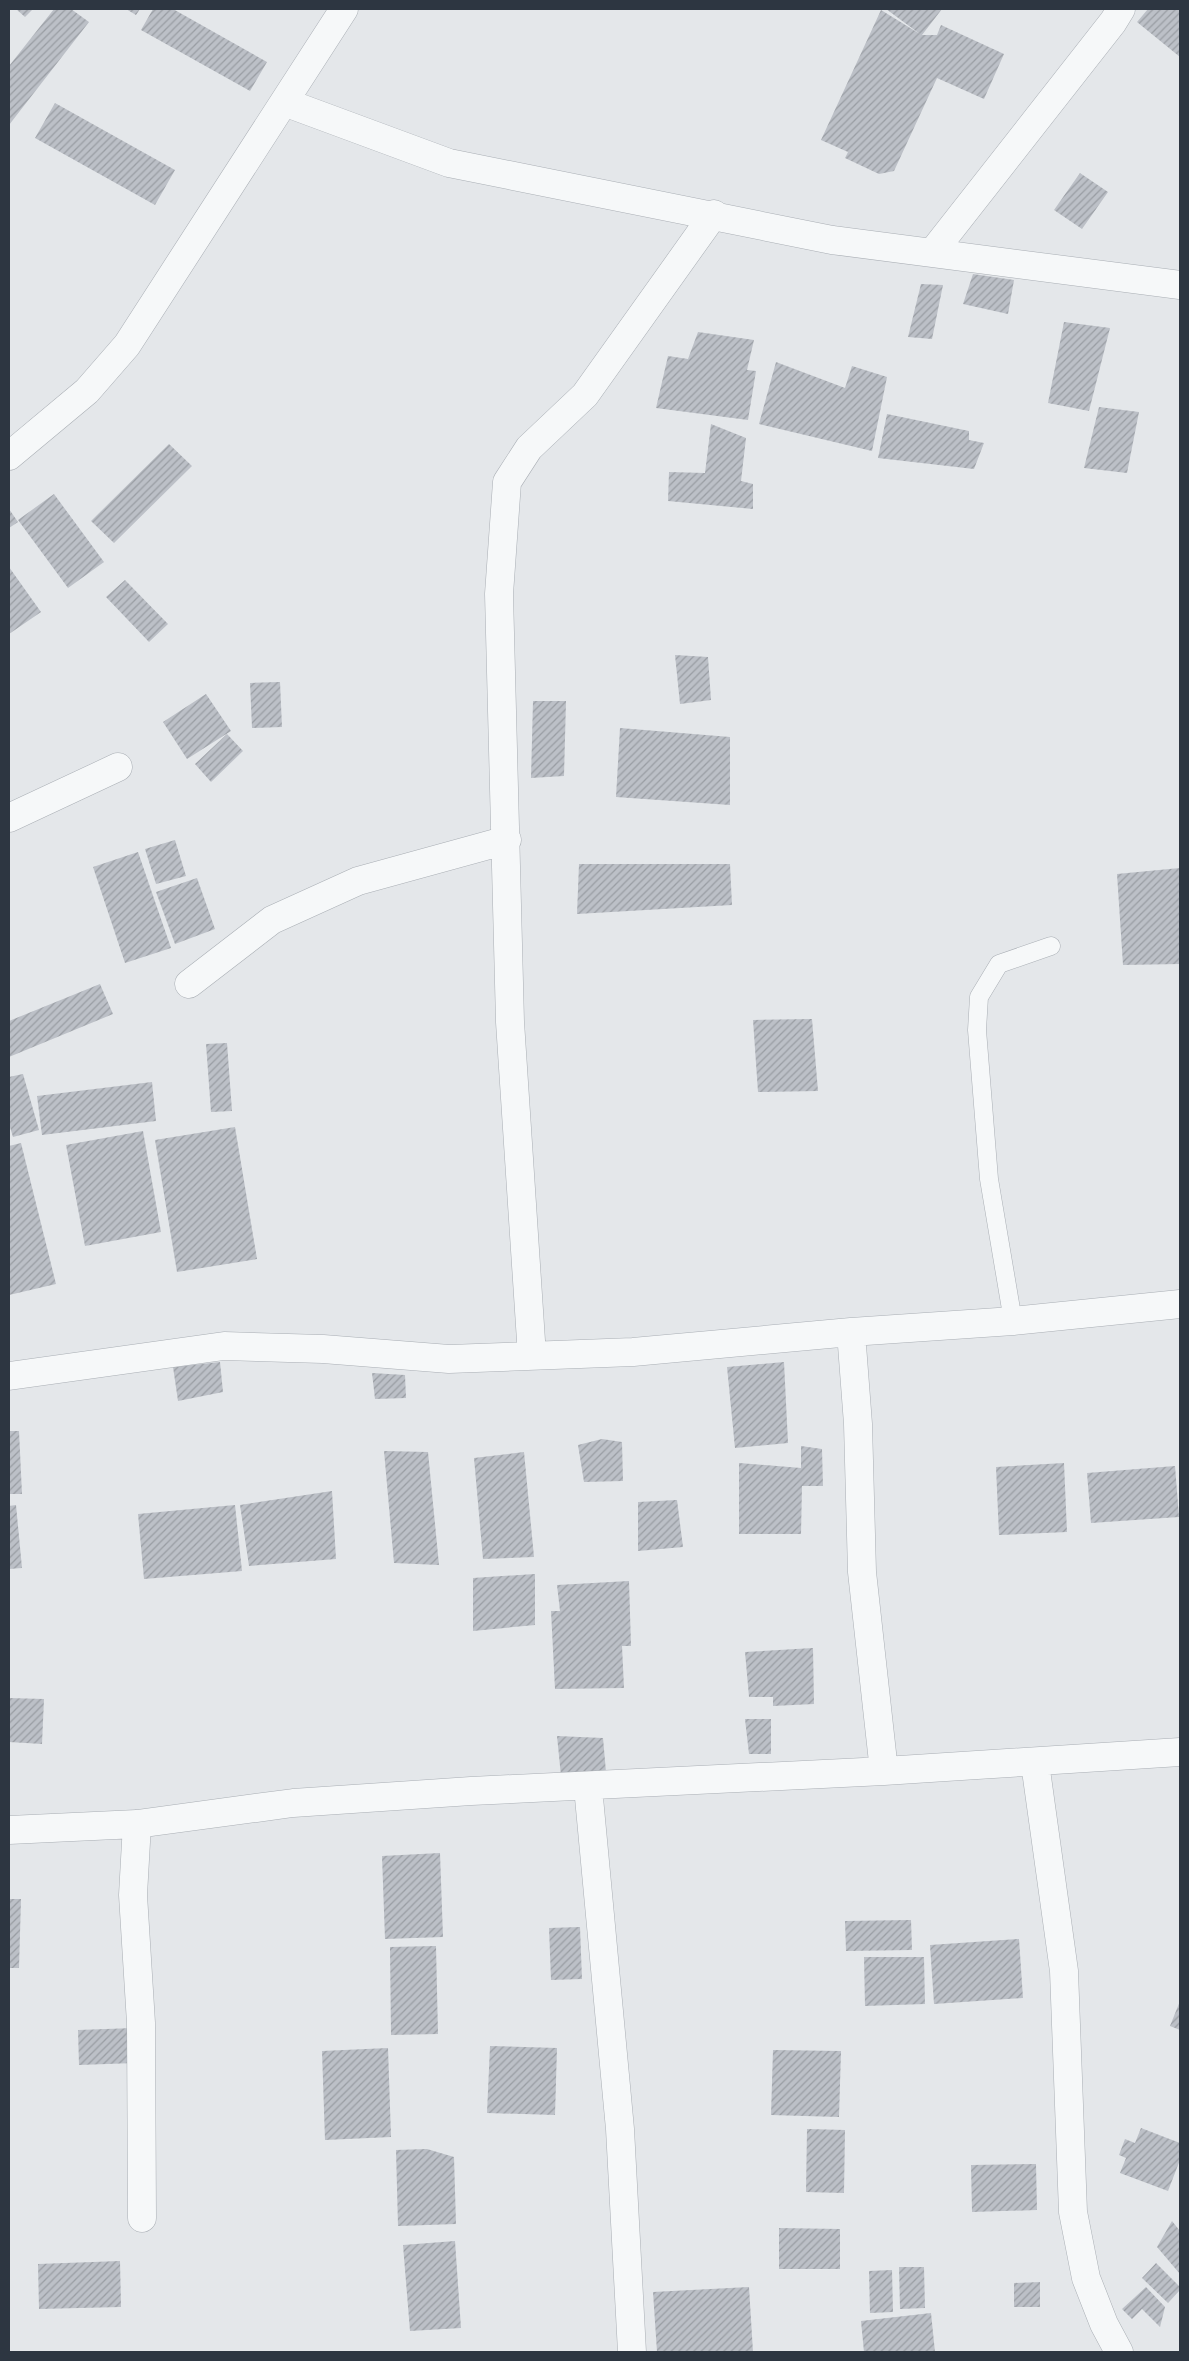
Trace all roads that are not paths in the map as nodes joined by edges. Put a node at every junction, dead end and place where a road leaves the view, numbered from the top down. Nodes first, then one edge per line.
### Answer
1 (344, 9) edge
2 (1121, 9) edge
3 (284, 102) junction
4 (714, 214) junction
5 (932, 253) junction
6 (1180, 285) edge
7 (9, 456) edge
8 (118, 767) dead end
9 (9, 818) edge
10 (506, 840) junction
11 (1050, 946) dead end
12 (189, 984) dead end
13 (1180, 1304) edge
14 (1013, 1321) junction
15 (851, 1332) junction
16 (532, 1356) junction
17 (9, 1376) edge
18 (1180, 1752) edge
19 (1035, 1763) junction
20 (884, 1771) junction
21 (588, 1786) junction
22 (137, 1824) junction
23 (9, 1830) edge
24 (142, 2218) dead end
25 (632, 2352) edge
26 (1119, 2352) edge

1 - 3 street
2 - 5 street
3 - 4 street
3 - 7 street
4 - 5 street
4 - 10 street
5 - 6 street
8 - 9 street
10 - 12 street
10 - 16 street
11 - 14 lane
13 - 14 street
14 - 15 street
15 - 16 street
15 - 20 street
16 - 17 street
18 - 19 street
19 - 20 street
19 - 26 street
20 - 21 street
21 - 22 street
21 - 25 street
22 - 23 street
22 - 24 street

